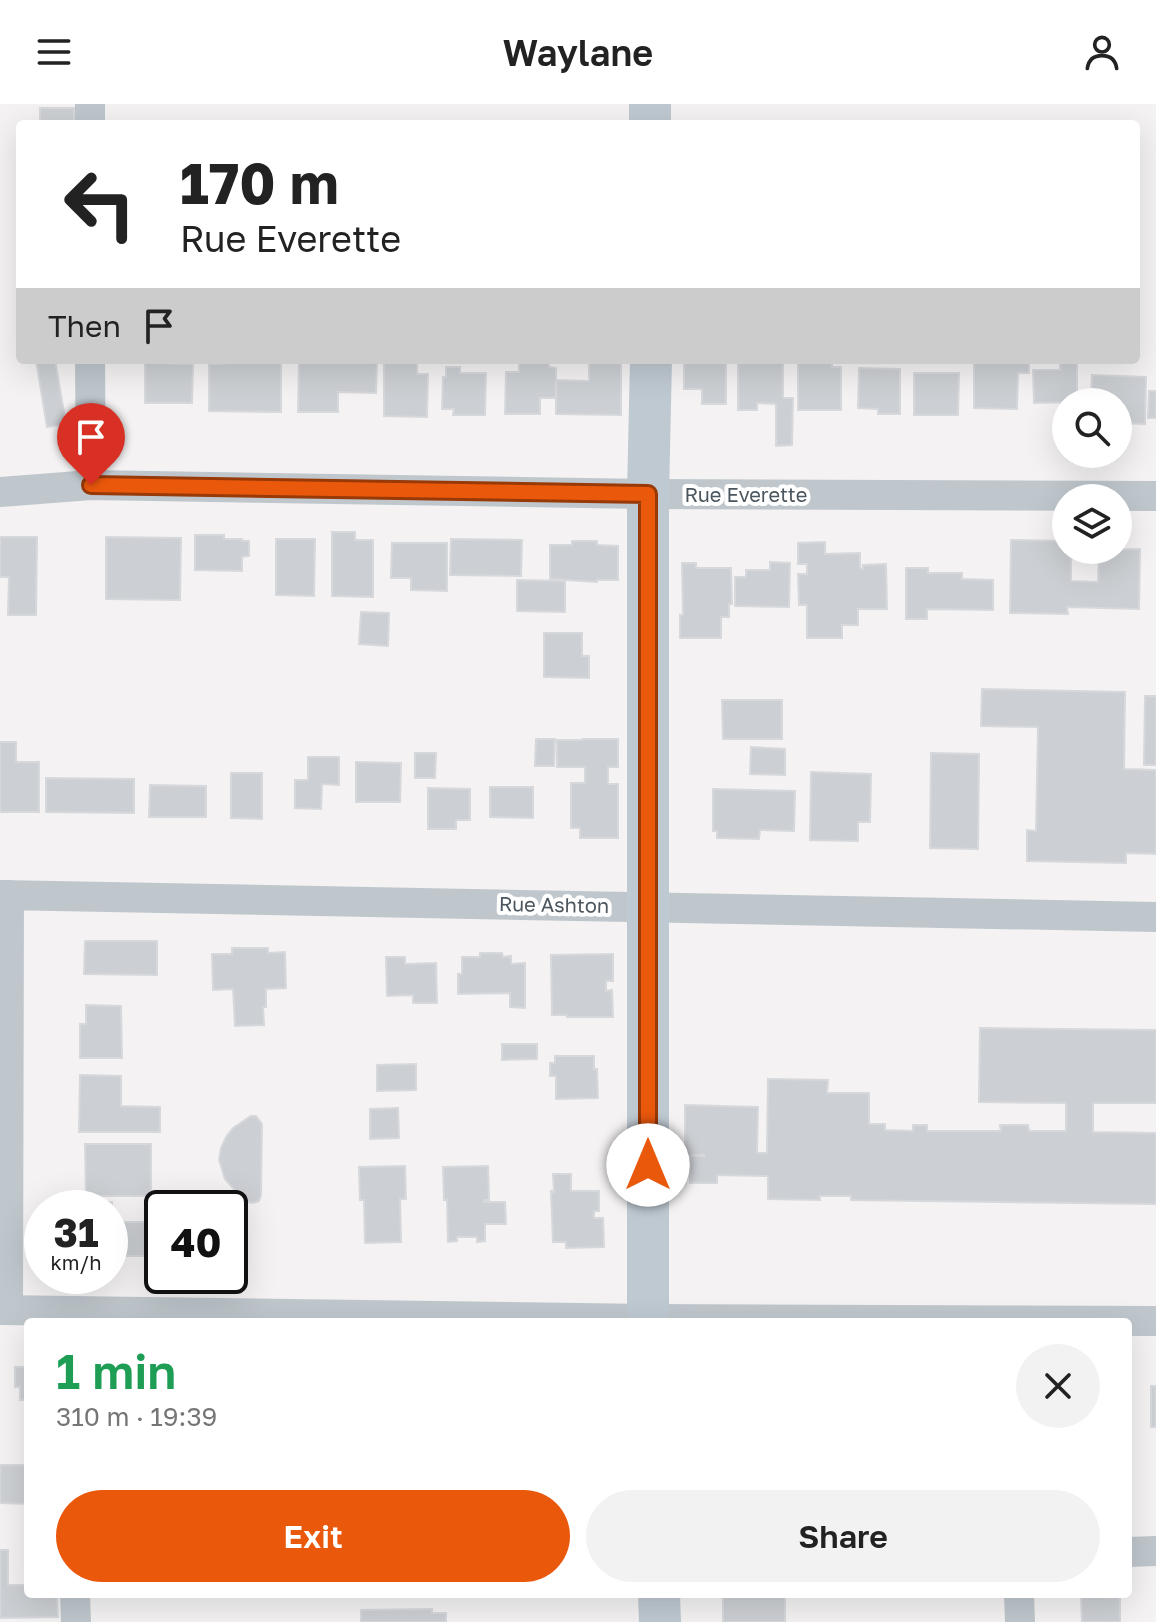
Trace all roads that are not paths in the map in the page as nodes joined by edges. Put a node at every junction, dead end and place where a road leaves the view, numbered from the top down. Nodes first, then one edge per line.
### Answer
1 (90, 364) edge
2 (651, 364) edge
3 (91, 485) junction
4 (0, 492) edge
5 (648, 494) junction
6 (1156, 496) edge
7 (4, 895) edge
8 (649, 906) junction
9 (1156, 917) edge
10 (4, 1310) edge
11 (519, 1318) edge
12 (648, 1318) edge
13 (1132, 1321) edge
14 (1156, 1321) edge
15 (1156, 1551) edge
16 (1132, 1552) edge
17 (75, 1598) edge
18 (659, 1598) edge
19 (1019, 1598) edge
20 (76, 1622) edge
21 (660, 1622) edge
22 (1020, 1622) edge

1 - 3 street
2 - 5 street
3 - 4 street, Rue Everette
3 - 5 street, Rue Everette
5 - 6 street, Rue Everette
5 - 8 street
7 - 8 street, Rue Ashton
7 - 10 street
8 - 9 street, Rue Ashton
8 - 12 street
10 - 11 street
13 - 14 street
15 - 16 street
17 - 20 street
18 - 21 street
19 - 22 street

